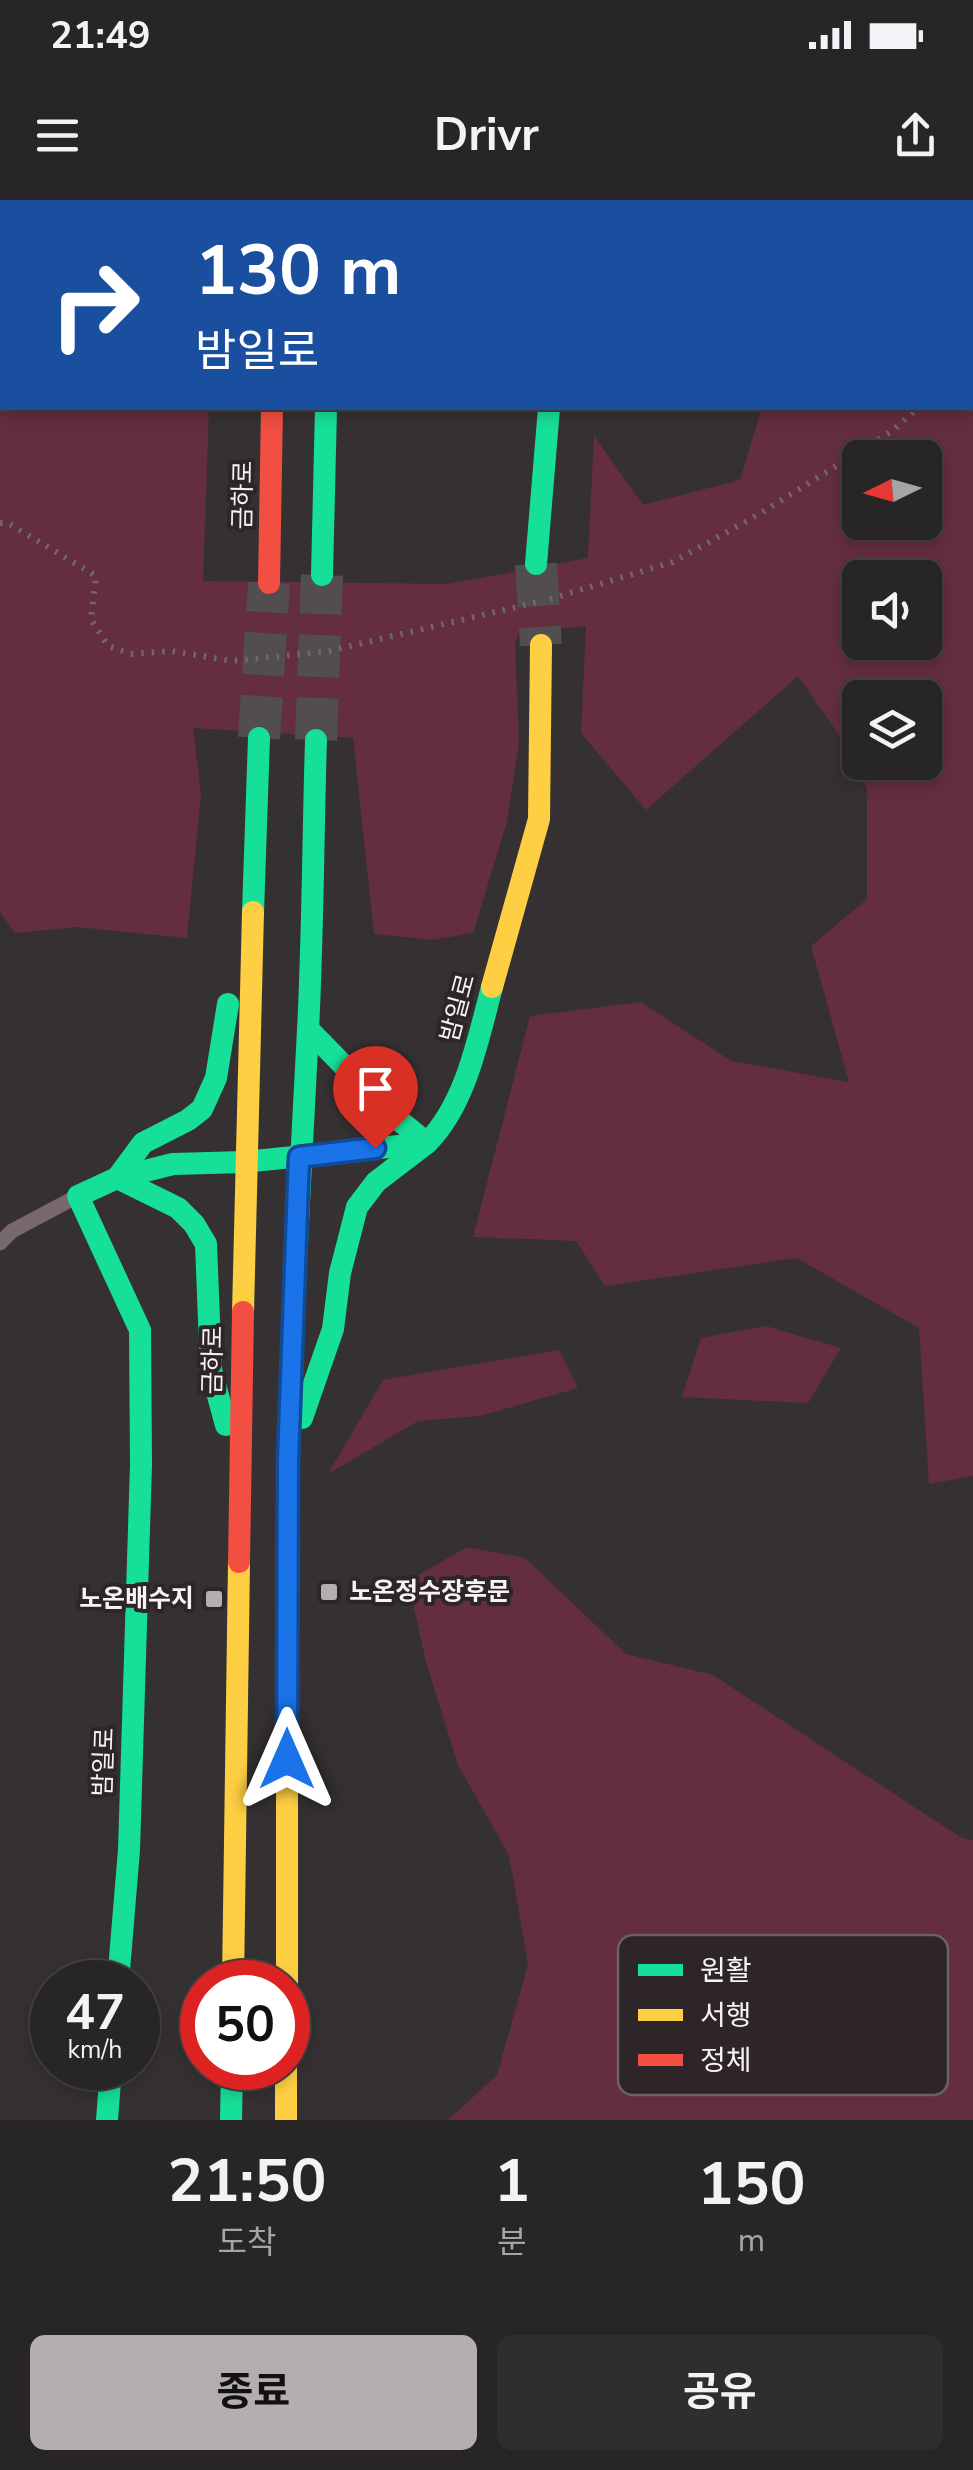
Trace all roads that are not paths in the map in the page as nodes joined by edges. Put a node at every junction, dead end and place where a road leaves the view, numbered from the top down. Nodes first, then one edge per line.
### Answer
1 (272, 410) edge
2 (326, 410) edge
3 (549, 410) edge
4 (536, 564) tunnel mouth
5 (322, 575) tunnel mouth
6 (270, 583) tunnel mouth
7 (541, 645) tunnel mouth
8 (259, 738) tunnel mouth
9 (316, 740) tunnel mouth
10 (256, 887) junction
11 (308, 1029) junction
12 (427, 1143) junction
13 (299, 1157) junction
14 (245, 1162) junction
15 (116, 1178) junction
16 (78, 1196) junction
17 (0, 1243) edge
18 (288, 1461) junction
19 (238, 1474) junction
20 (120, 1960) edge
21 (233, 1960) edge
22 (286, 1960) edge
23 (109, 2090) edge
24 (232, 2090) edge
25 (286, 2090) edge
26 (107, 2120) edge
27 (231, 2120) edge
28 (286, 2120) edge

1 - 6 main road, 금하로
2 - 5 main road
3 - 4 main road
7 - 12 main road, 밤일로
8 - 10 main road, 금하로
9 - 11 main road
10 - 14 main road, 금하로
10 - 15 main road
11 - 12 main road
11 - 13 main road
12 - 13 main road
12 - 18 main road, 밤일로
13 - 14 main road
13 - 18 main road
14 - 15 main road
14 - 19 main road, 금하로
15 - 16 main road
15 - 19 main road
16 - 17 lane
16 - 20 main road, 밤일로
18 - 22 main road
19 - 21 main road, 금하로
23 - 26 main road
24 - 27 main road
25 - 28 main road

